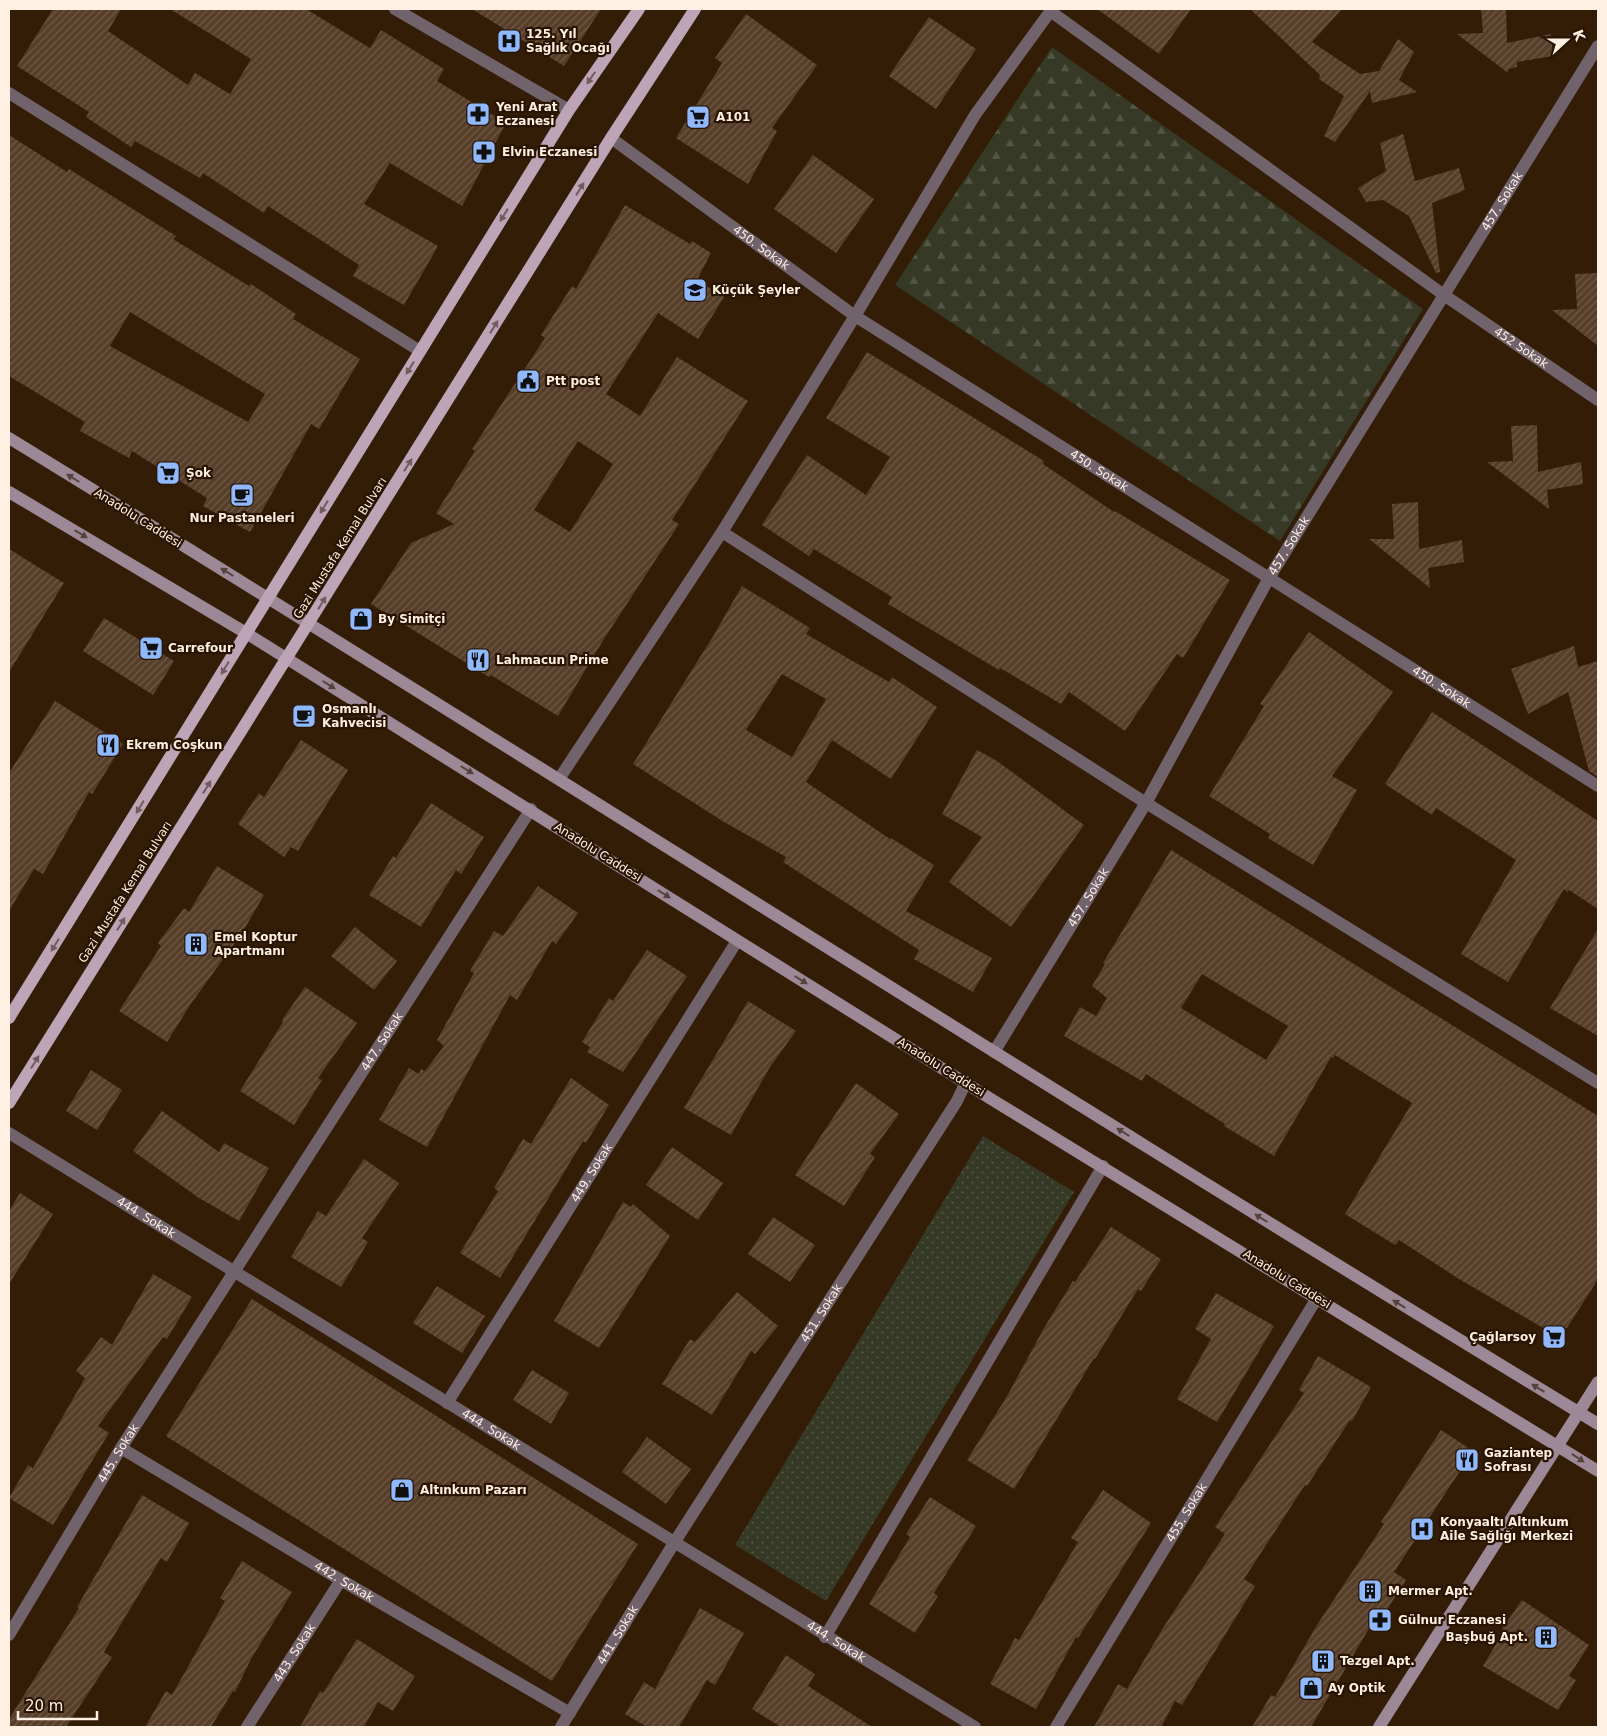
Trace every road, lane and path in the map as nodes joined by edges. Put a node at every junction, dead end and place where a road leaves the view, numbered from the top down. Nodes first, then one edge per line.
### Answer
1 (395, 9) edge
2 (639, 9) edge
3 (696, 9) edge
4 (1051, 10) edge
5 (1598, 46) edge
6 (9, 93) edge
7 (570, 110) junction
8 (611, 138) junction
9 (1444, 295) junction
10 (855, 316) junction
11 (420, 351) junction
12 (1598, 400) edge
13 (9, 438) edge
14 (9, 492) edge
15 (722, 532) junction
16 (1269, 578) junction
17 (268, 597) junction
18 (310, 623) junction
19 (246, 633) junction
20 (287, 659) junction
21 (559, 779) junction
22 (1598, 786) edge
23 (1146, 803) junction
24 (531, 809) junction
25 (737, 941) junction
26 (9, 1018) edge
27 (994, 1052) junction
28 (966, 1082) junction
29 (1598, 1083) edge
30 (9, 1104) edge
31 (9, 1133) edge
32 (1103, 1166) junction
33 (234, 1274) junction
34 (1317, 1298) junction
35 (1598, 1382) edge
36 (447, 1403) junction
37 (1580, 1413) junction
38 (1598, 1424) edge
39 (1558, 1445) junction
40 (121, 1448) junction
41 (1598, 1471) edge
42 (674, 1543) junction
43 (341, 1580) junction
44 (9, 1635) edge
45 (825, 1637) junction
46 (570, 1713) junction
47 (247, 1727) edge
48 (561, 1727) edge
49 (975, 1727) edge
50 (1056, 1727) edge
51 (1379, 1727) edge

1 - 7 street
2 -> 7 main road
3 - 8 main road, Gazi Mustafa Kemal Bulvarı
4 - 9 street, 452 Sokak
4 - 10 street
5 - 9 street, 457. Sokak
6 - 11 street
7 -> 11 main road
8 - 10 street, 450. Sokak
18 -> 8 main road, Gazi Mustafa Kemal Bulvarı
9 - 12 street, 452 Sokak
9 - 16 street, 457. Sokak
10 - 15 street
10 - 16 street, 450. Sokak
11 -> 17 main road
17 -> 13 main road, Anadolu Caddesi
14 -> 19 main road
15 - 21 street
15 - 23 street
16 - 22 street, 450. Sokak
16 - 23 street, 457. Sokak
17 - 18 main road, Anadolu Caddesi
17 - 19 main road
18 - 20 main road, Gazi Mustafa Kemal Bulvarı
18 - 21 main road
19 - 20 main road, Anadolu Caddesi
19 -> 26 main road
20 -> 24 main road, Anadolu Caddesi
30 -> 20 main road, Gazi Mustafa Kemal Bulvarı
21 - 27 main road
23 - 27 street, 457. Sokak
23 - 29 street
24 -> 25 main road, Anadolu Caddesi
24 - 33 street, 447. Sokak
25 -> 28 main road, Anadolu Caddesi
25 - 36 street, 449. Sokak
37 -> 27 main road
28 - 32 main road, Anadolu Caddesi
28 - 42 street, 451. Sokak
31 - 33 street, 444. Sokak
32 - 34 main road, Anadolu Caddesi
32 - 45 street
33 - 36 street, 444. Sokak
33 - 40 street, 445. Sokak
34 - 39 main road, Anadolu Caddesi
34 - 50 street, 455. Sokak
35 - 37 main road
36 - 42 street, 444. Sokak
37 - 38 main road
37 - 39 main road
39 -> 41 main road, Anadolu Caddesi
39 - 51 main road
40 - 43 street, 442. Sokak
40 - 44 street, 445. Sokak
42 - 45 street, 444. Sokak
42 - 46 street, 441. Sokak
43 - 46 street, 442. Sokak
43 - 47 street, 443. Sokak
45 - 49 street, 444. Sokak
46 - 48 street, 441. Sokak

